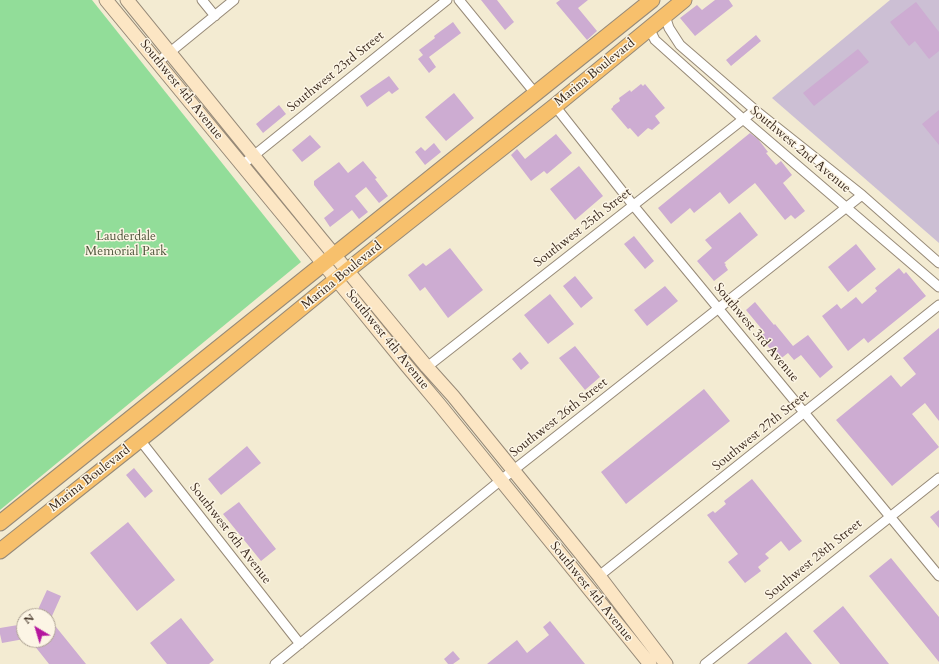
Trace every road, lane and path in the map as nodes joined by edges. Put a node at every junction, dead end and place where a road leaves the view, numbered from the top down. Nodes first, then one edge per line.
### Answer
1 (106, 0) edge
2 (126, 0) edge
3 (202, 0) edge
4 (234, 0) edge
5 (447, 0) edge
6 (459, 0) edge
7 (652, 0) edge
8 (659, 0) edge
9 (684, 0) edge
10 (215, 16) junction
11 (665, 16) junction
12 (649, 28) junction
13 (170, 53) junction
14 (158, 62) junction
15 (554, 78) junction
16 (535, 93) junction
17 (555, 106) junction
18 (755, 110) junction
19 (744, 119) junction
20 (537, 120) junction
21 (254, 156) junction
22 (242, 165) junction
23 (862, 195) junction
24 (633, 205) junction
25 (847, 207) junction
26 (330, 259) junction
27 (939, 263) edge
28 (343, 275) junction
29 (939, 287) edge
30 (939, 305) edge
31 (718, 308) junction
32 (428, 367) junction
33 (805, 413) junction
34 (140, 440) junction
35 (514, 471) junction
36 (939, 478) edge
37 (501, 480) junction
38 (890, 516) junction
39 (0, 524) edge
40 (0, 551) edge
41 (599, 576) junction
42 (939, 576) edge
43 (300, 644) junction
44 (275, 664) edge
45 (650, 664) edge
46 (666, 664) edge
47 (705, 664) edge

1 - 14 street, Southwest 4th Avenue
2 - 13 street, Southwest 4th Avenue
3 - 10 street
4 - 10 street
5 - 21 street, Southwest 23rd Street
6 - 16 street
7 - 15 main road, Marina Boulevard
8 - 12 main road
9 - 11 main road, Marina Boulevard
10 - 13 street
11 - 12 main road, Marina Boulevard
11 - 18 street, Southwest 2nd Avenue
12 - 17 main road, Marina Boulevard
12 - 19 street, Southwest 2nd Avenue
13 - 14 street
13 - 21 street, Southwest 4th Avenue
14 - 22 street, Southwest 4th Avenue
15 - 16 main road, Marina Boulevard
15 - 17 main road
16 - 20 main road
16 - 26 main road, Marina Boulevard
17 - 20 main road, Marina Boulevard
17 - 24 street, Southwest 3rd Avenue
18 - 19 street, Southwest 25th Street
18 - 23 street, Southwest 2nd Avenue
19 - 24 street, Southwest 25th Street
19 - 25 street, Southwest 2nd Avenue
20 - 28 main road, Marina Boulevard
21 - 22 street, Southwest 23rd Street
21 - 26 street, Southwest 4th Avenue
22 - 26 street, Southwest 4th Avenue
23 - 25 street, Southwest 26th Street
23 - 27 street, Southwest 2nd Avenue
24 - 31 street, Southwest 3rd Avenue
24 - 32 street, Southwest 25th Street
25 - 29 street, Southwest 2nd Avenue
25 - 31 street, Southwest 26th Street
26 - 28 street, Southwest 4th Avenue
26 - 39 main road, Marina Boulevard
28 - 32 street, Southwest 4th Avenue
28 - 34 main road, Marina Boulevard
28 - 37 street, Southwest 4th Avenue
30 - 33 street, Southwest 27th Street
31 - 33 street, Southwest 3rd Avenue
31 - 35 street, Southwest 26th Street
32 - 35 street, Southwest 4th Avenue
33 - 38 street, Southwest 3rd Avenue
33 - 41 street, Southwest 27th Street
34 - 40 main road, Marina Boulevard
34 - 43 street, Southwest 6th Avenue
35 - 37 street, Southwest 26th Street
35 - 41 street, Southwest 4th Avenue
36 - 38 street, Southwest 28th Street
37 - 43 street, Southwest 26th Street
37 - 45 street, Southwest 4th Avenue
38 - 42 street, Southwest 3rd Avenue
38 - 47 street, Southwest 28th Street
41 - 46 street, Southwest 4th Avenue
43 - 44 street, Southwest 26th Street

